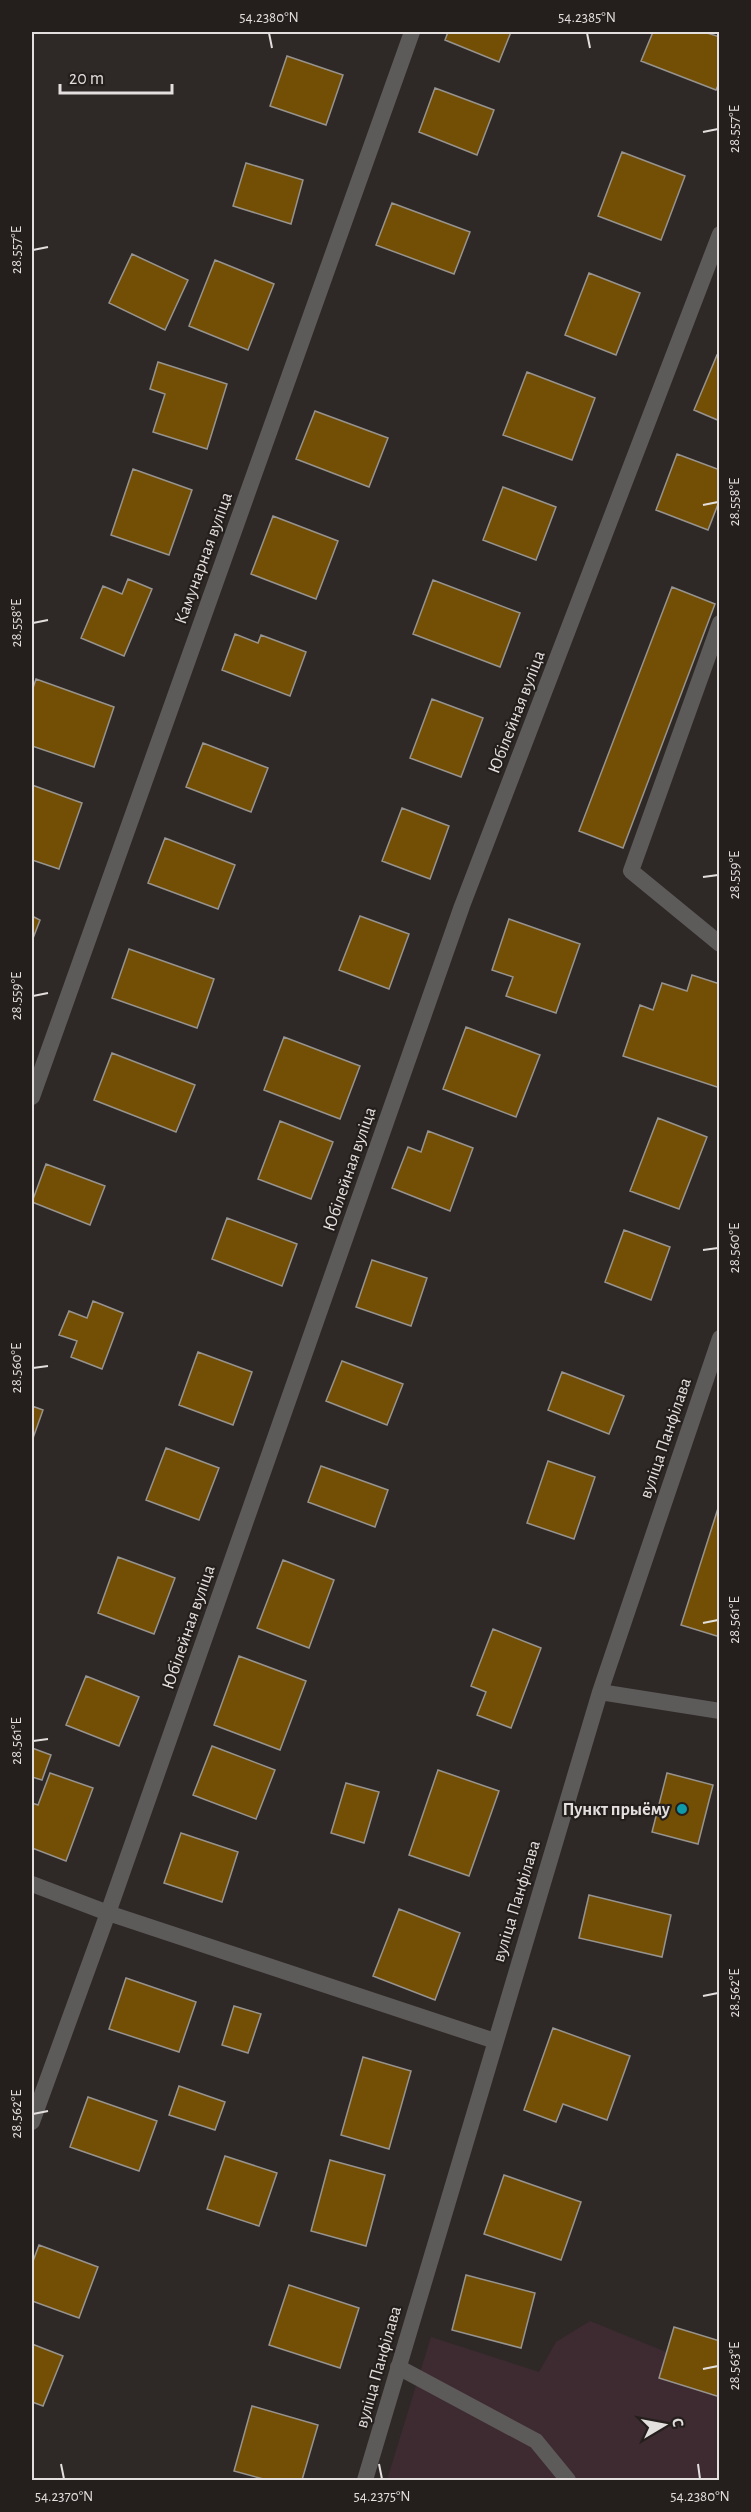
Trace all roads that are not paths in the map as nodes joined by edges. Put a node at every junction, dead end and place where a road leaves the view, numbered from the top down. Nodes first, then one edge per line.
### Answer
1 (412, 32) edge
2 (720, 234) edge
3 (720, 623) edge
4 (720, 944) edge
5 (32, 1097) edge
6 (720, 1338) edge
7 (600, 1692) junction
8 (720, 1711) edge
9 (32, 1884) edge
10 (108, 1913) junction
11 (495, 2041) junction
12 (32, 2122) edge
13 (398, 2367) junction
14 (365, 2481) edge
15 (568, 2481) edge

1 - 5 street, Камунарная вуліца
2 - 10 street, Юбілейная вуліца
3 - 4 street
6 - 7 street, вуліца Панфілава
7 - 8 street
7 - 11 street, вуліца Панфілава
9 - 10 street
10 - 11 street
10 - 12 street, Юбілейная вуліца
11 - 13 street, вуліца Панфілава
13 - 14 street, вуліца Панфілава
13 - 15 street

